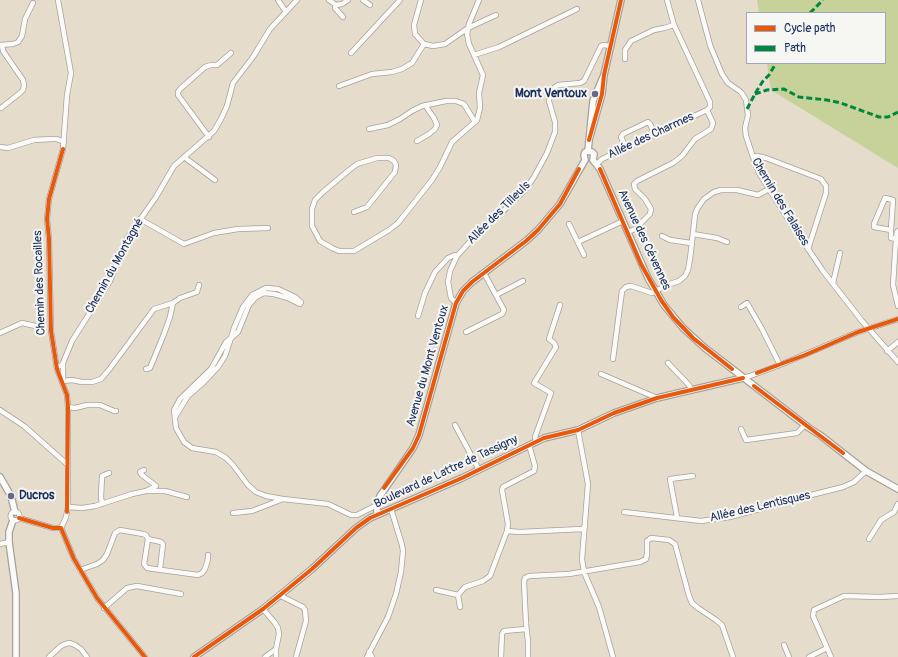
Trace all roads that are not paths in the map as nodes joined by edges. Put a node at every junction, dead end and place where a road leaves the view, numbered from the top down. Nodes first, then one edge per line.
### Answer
1 (58, 0) edge
2 (278, 0) edge
3 (297, 0) edge
4 (329, 0) edge
5 (348, 0) edge
6 (363, 0) edge
7 (400, 0) edge
8 (421, 0) edge
9 (478, 0) edge
10 (621, 0) edge
11 (667, 0) edge
12 (698, 0) edge
13 (33, 3) dead end
14 (336, 5) junction
15 (370, 5) dead end
16 (577, 9) dead end
17 (286, 12) junction
18 (496, 15) dead end
19 (343, 16) dead end
20 (674, 25) junction
21 (468, 28) junction
22 (424, 44) junction
23 (1, 45) edge
24 (611, 46) junction
25 (231, 53) dead end
26 (351, 53) dead end
27 (474, 55) junction
28 (625, 59) dead end
29 (339, 86) dead end
30 (425, 105) junction
31 (1, 108) edge
32 (707, 110) junction
33 (475, 122) junction
34 (369, 129) dead end
35 (655, 134) junction
36 (209, 136) junction
37 (417, 141) dead end
38 (64, 142) junction
39 (0, 147) edge
40 (626, 148) junction
41 (588, 151) junction
42 (184, 156) junction
43 (753, 158) junction
44 (585, 160) junction
45 (595, 162) junction
46 (215, 180) dead end
47 (769, 189) junction
48 (354, 212) dead end
49 (140, 219) junction
50 (623, 221) junction
51 (569, 224) dead end
52 (268, 228) dead end
53 (891, 230) junction
54 (898, 231) edge
55 (628, 232) junction
56 (692, 234) junction
57 (662, 236) dead end
58 (896, 239) junction
59 (578, 242) junction
60 (727, 242) dead end
61 (691, 243) junction
62 (808, 249) junction
63 (840, 253) dead end
64 (458, 256) junction
65 (584, 256) dead end
66 (484, 273) junction
67 (523, 281) dead end
68 (833, 283) junction
69 (199, 285) dead end
70 (656, 292) junction
71 (496, 295) junction
72 (173, 303) junction
73 (456, 303) junction
74 (560, 305) dead end
75 (898, 306) edge
76 (741, 307) dead end
77 (418, 316) dead end
78 (898, 319) edge
79 (40, 327) dead end
80 (868, 328) junction
81 (466, 332) dead end
82 (0, 333) edge
83 (231, 338) junction
84 (898, 342) edge
85 (887, 351) junction
86 (613, 359) dead end
87 (898, 362) edge
88 (63, 363) junction
89 (668, 363) dead end
90 (780, 365) junction
91 (57, 367) junction
92 (146, 370) dead end
93 (601, 374) dead end
94 (743, 378) junction
95 (62, 381) junction
96 (691, 389) junction
97 (657, 398) junction
98 (68, 407) junction
99 (0, 410) edge
100 (116, 410) dead end
101 (455, 425) dead end
102 (805, 425) junction
103 (741, 429) dead end
104 (578, 430) junction
105 (536, 441) junction
106 (529, 445) junction
107 (68, 465) junction
108 (144, 470) dead end
109 (479, 470) junction
110 (866, 471) junction
111 (109, 473) dead end
112 (693, 476) dead end
113 (0, 477) edge
114 (898, 489) edge
115 (146, 491) junction
116 (187, 497) dead end
117 (283, 499) junction
118 (102, 504) junction
119 (898, 504) edge
120 (377, 505) junction
121 (68, 507) junction
122 (391, 509) junction
123 (15, 512) joint
124 (624, 512) dead end
125 (233, 513) dead end
126 (377, 515) junction
127 (677, 517) junction
128 (16, 519) junction
129 (585, 527) junction
130 (61, 528) junction
131 (507, 531) junction
132 (148, 539) junction
133 (869, 539) dead end
134 (9, 542) junction
135 (0, 544) edge
136 (208, 555) dead end
137 (160, 569) junction
138 (80, 570) junction
139 (584, 572) junction
140 (436, 590) dead end
141 (181, 594) dead end
142 (279, 595) junction
143 (458, 595) junction
144 (898, 596) edge
145 (460, 607) dead end
146 (104, 608) junction
147 (263, 609) junction
148 (526, 629) junction
149 (784, 645) dead end
150 (827, 648) junction
151 (276, 649) junction
152 (368, 654) edge
153 (196, 656) edge
154 (16, 657) edge
155 (49, 657) edge
156 (87, 657) edge
157 (145, 657) edge
158 (265, 657) edge
159 (276, 657) edge
160 (296, 657) edge
161 (372, 657) edge
162 (501, 657) edge
163 (528, 657) edge
164 (613, 657) edge
165 (732, 657) edge
166 (789, 657) edge
167 (809, 657) edge
168 (831, 657) edge

1 - 38 street, Chemin des Rocailles
2 - 17 street
3 - 17 street, Chemin du Montagné
4 - 14 street
5 - 14 street
6 - 15 street
7 - 26 street
8 - 22 street
9 - 21 street
10 - 24 street
11 - 20 street
12 - 43 street, Chemin des Falaises
13 - 23 street
14 - 19 street
16 - 27 street
17 - 36 street, Chemin du Montagné
18 - 21 street
20 - 28 street
20 - 32 street
21 - 22 street
21 - 27 street
22 - 29 street
23 - 31 street
24 - 41 street
24 - 64 street, Allée des Tilleuls
25 - 36 street
27 - 33 street
30 - 33 street
30 - 34 street
30 - 37 street
32 - 35 street, Allée des Charmes
32 - 55 street
33 - 48 street
35 - 40 street, Allée des Charmes
35 - 40 street
36 - 42 street, Chemin du Montagné
38 - 39 street
38 - 91 street, Chemin des Rocailles
40 - 45 street, Allée des Charmes
41 - 44 street, Avenue du Mont Ventoux
41 - 45 street, Avenue des Cévennes
42 - 46 street
42 - 49 street, Chemin du Montagné
43 - 47 street, Chemin des Falaises
43 - 62 street
44 - 45 street
44 - 66 street, Avenue du Mont Ventoux
45 - 50 street, Avenue des Cévennes
47 - 56 street
47 - 62 street, Chemin des Falaises
49 - 52 street
49 - 88 street, Chemin du Montagné
50 - 55 street, Avenue des Cévennes
50 - 59 street
51 - 59 street
53 - 53 street
53 - 58 street
54 - 58 street
55 - 70 street, Avenue des Cévennes
56 - 60 street
56 - 61 street
57 - 61 street
58 - 75 street
59 - 65 street
61 - 70 street
62 - 68 street, Chemin des Falaises
63 - 68 street
64 - 73 street, Allée des Tilleuls
64 - 77 street, Allée des Tilleuls
66 - 71 street
66 - 73 street, Avenue du Mont Ventoux
67 - 71 street
68 - 80 street, Chemin des Falaises
69 - 72 street
70 - 86 street
70 - 94 street, Avenue des Cévennes
71 - 81 street
72 - 92 street
72 - 95 street
73 - 120 street, Avenue du Mont Ventoux
74 - 105 street
76 - 90 street
78 - 80 street
79 - 82 street
80 - 85 street, Chemin des Falaises
80 - 90 street
83 - 83 street
83 - 117 street, Boulevard de Lattre de Tassigny
84 - 85 street
85 - 87 street, Chemin des Falaises
88 - 91 street
88 - 95 street, Chemin du Montagné
89 - 96 street
90 - 94 street
91 - 95 street, Chemin des Rocailles
93 - 97 street
94 - 96 street, Boulevard de Lattre de Tassigny
94 - 102 street, Avenue des Cévennes
95 - 98 street, Chemin des Rocailles
96 - 97 street, Boulevard de Lattre de Tassigny
97 - 104 street, Boulevard de Lattre de Tassigny
98 - 100 street
98 - 107 street, Chemin des Rocailles
99 - 107 street
101 - 109 street
102 - 103 street
102 - 110 street, Avenue des Cévennes
104 - 105 street, Boulevard de Lattre de Tassigny
104 - 129 street
105 - 106 street, Boulevard de Lattre de Tassigny
106 - 109 street, Boulevard de Lattre de Tassigny
106 - 131 street
107 - 121 street, Chemin des Rocailles
108 - 115 street
109 - 122 street, Boulevard de Lattre de Tassigny
110 - 114 street, Avenue des Cévennes
110 - 127 street, Allée des Lentisques
111 - 118 street
112 - 127 street
113 - 123 street
115 - 116 street
115 - 118 street
117 - 120 street, Boulevard de Lattre de Tassigny
117 - 125 street, Boulevard de Lattre de Tassigny
118 - 121 street
119 - 133 street
120 - 126 street, Avenue du Mont Ventoux
121 - 130 street, Chemin des Rocailles
122 - 126 street, Boulevard de Lattre de Tassigny
122 - 152 street
123 - 128 street
124 - 127 street, Allée des Lentisques
126 - 142 street, Boulevard de Lattre de Tassigny
128 - 130 street
128 - 134 street
129 - 131 street
129 - 139 street
130 - 138 street
131 - 143 street
132 - 137 street
132 - 137 street
132 - 138 street
134 - 135 street
134 - 154 street
136 - 137 street
138 - 146 street
139 - 148 street
139 - 164 street
139 - 165 street
140 - 143 street
141 - 146 street
142 - 147 street, Boulevard de Lattre de Tassigny
142 - 160 street
143 - 145 street
144 - 150 street
146 - 157 street
147 - 151 street
147 - 153 street, Boulevard de Lattre de Tassigny
148 - 162 street
148 - 163 street
149 - 166 street
150 - 167 street
150 - 168 street
151 - 158 street
151 - 159 street
152 - 161 street
155 - 156 street

